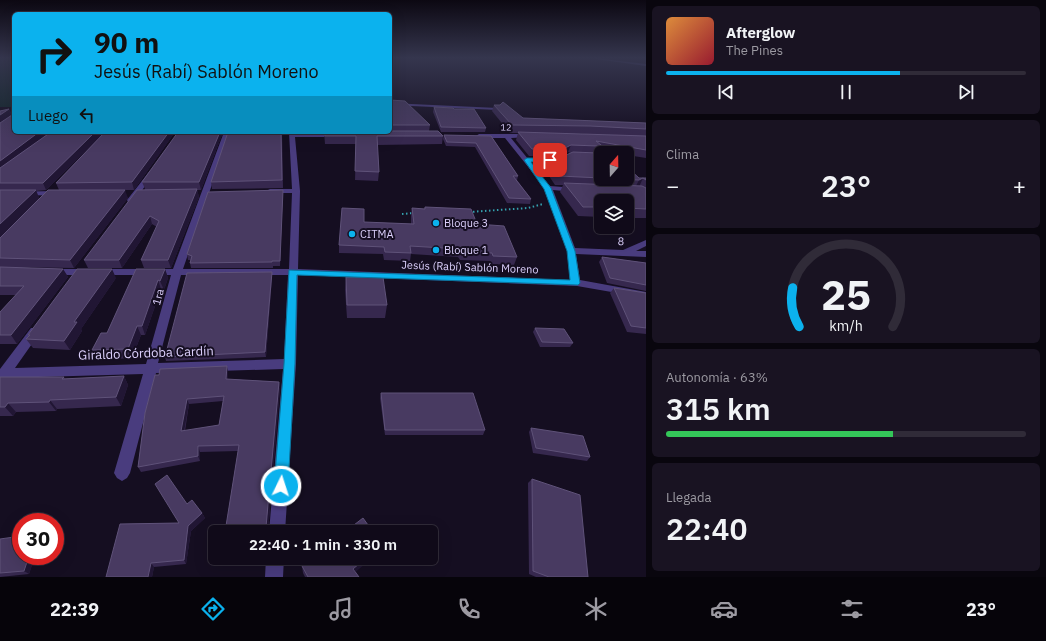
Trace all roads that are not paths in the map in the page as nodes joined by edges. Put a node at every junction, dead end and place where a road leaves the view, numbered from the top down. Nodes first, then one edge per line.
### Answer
1 (392, 104) edge
2 (498, 109) edge
3 (226, 134) edge
4 (292, 134) edge
5 (340, 135) edge
6 (473, 136) edge
7 (507, 136) junction
8 (539, 136) edge
9 (155, 167) edge
10 (548, 188) junction
11 (587, 190) edge
12 (296, 191) junction
13 (258, 192) edge
14 (65, 193) edge
15 (0, 194) edge
16 (126, 206) edge
17 (646, 243) edge
18 (571, 251) junction
19 (622, 254) junction
20 (646, 254) edge
21 (86, 261) edge
22 (38, 272) edge
23 (177, 272) junction
24 (292, 272) junction
25 (74, 276) junction
26 (575, 283) junction
27 (646, 295) edge
28 (40, 323) edge
29 (290, 364) junction
30 (151, 367) junction
31 (122, 473) dead end
32 (278, 525) edge
33 (275, 565) edge
34 (274, 577) edge

1 - 2 street
3 - 23 street, 1ra
4 - 5 street
4 - 12 street
6 - 7 street, 12
7 - 8 street, 12
7 - 10 street
9 - 16 street
10 - 11 street
10 - 18 street
12 - 13 street
12 - 24 street
14 - 15 street
17 - 19 street
18 - 19 street, 8
18 - 26 street
19 - 20 street, 8
21 - 25 street
22 - 25 street, Jesús (Rabí) Sablón Moreno
23 - 24 street, Jesús (Rabí) Sablón Moreno
23 - 25 street, Jesús (Rabí) Sablón Moreno
23 - 30 street, 1ra
24 - 26 street, Jesús (Rabí) Sablón Moreno
24 - 29 street
26 - 27 street, Jesús (Rabí) Sablón Moreno
28 - 30 street, Giraldo Córdoba Cardín
29 - 30 street, Giraldo Córdoba Cardín
29 - 32 street
30 - 31 street, 1ra
33 - 34 street

